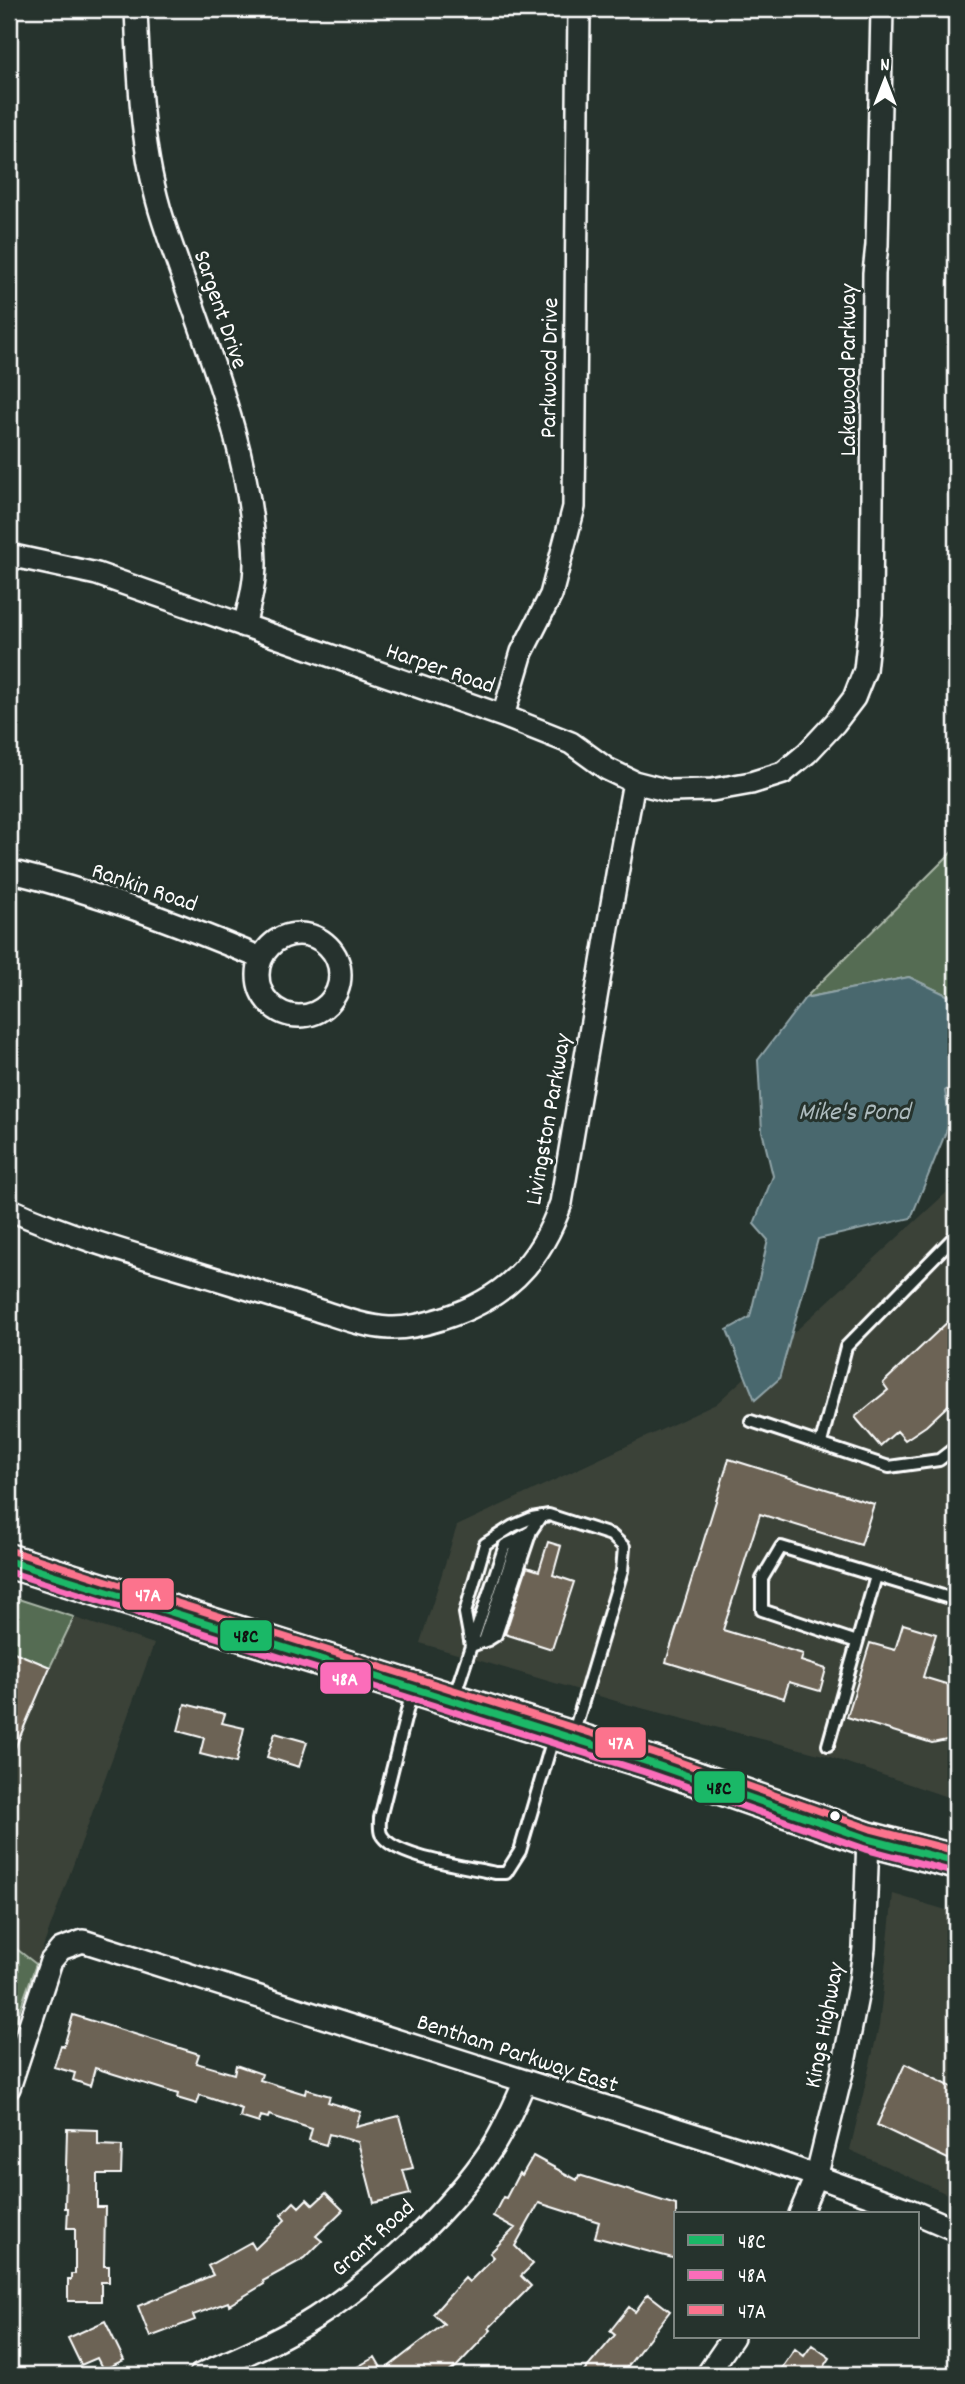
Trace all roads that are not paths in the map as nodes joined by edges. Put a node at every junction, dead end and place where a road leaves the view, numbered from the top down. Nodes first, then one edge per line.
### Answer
1 (136, 9) edge
2 (579, 9) edge
3 (882, 9) edge
4 (9, 555) edge
5 (244, 626) junction
6 (503, 716) junction
7 (835, 723) joint
8 (634, 782) junction
9 (9, 871) edge
10 (261, 958) dead end
11 (9, 1209) edge
12 (30, 1219) junction
13 (9, 1222) edge
14 (956, 1235) edge
15 (751, 1421) dead end
16 (821, 1443) junction
17 (956, 1447) edge
18 (541, 1516) junction
19 (531, 1531) junction
20 (518, 1539) junction
21 (9, 1561) edge
22 (876, 1576) junction
23 (956, 1600) edge
24 (484, 1641) junction
25 (857, 1642) junction
26 (471, 1646) junction
27 (412, 1688) junction
28 (453, 1701) junction
29 (563, 1735) junction
30 (828, 1745) dead end
31 (867, 1839) junction
32 (956, 1862) edge
33 (956, 1880) edge
34 (525, 2081) junction
35 (9, 2088) edge
36 (817, 2175) junction
37 (801, 2212) edge
38 (911, 2212) edge
39 (920, 2216) edge
40 (956, 2230) edge
41 (732, 2338) edge
42 (200, 2375) edge
43 (707, 2375) edge

1 - 5 street, Sargent Drive
2 - 6 street, Parkwood Drive
3 - 7 street, Lakewood Parkway
4 - 5 street, Harper Road
5 - 6 street, Harper Road
6 - 8 street, Harper Road
7 - 8 street, Harper Road
8 - 12 street, Livingston Parkway
9 - 10 street, Rankin Road
11 - 12 street, Livingston Parkway
12 - 13 street, Livingston Parkway
14 - 16 lane
15 - 16 lane
16 - 17 lane
18 - 19 lane
18 - 26 lane
18 - 29 lane
19 - 20 lane
19 - 24 lane
20 - 24 lane
20 - 26 lane
21 - 27 main road
22 - 23 lane
22 - 25 lane
22 - 25 lane
24 - 26 lane
25 - 30 lane
26 - 28 lane
27 - 28 main road
27 - 29 lane
28 - 29 main road
29 - 31 main road
31 - 32 main road
31 - 33 main road
31 - 36 street, Kings Highway
34 - 35 street, Bentham Parkway East
34 - 36 street, Bentham Parkway East
34 - 42 street, Grant Road
36 - 37 street, Kings Highway
36 - 38 street, Bentham Parkway East
39 - 40 street, Bentham Parkway East
41 - 43 street

